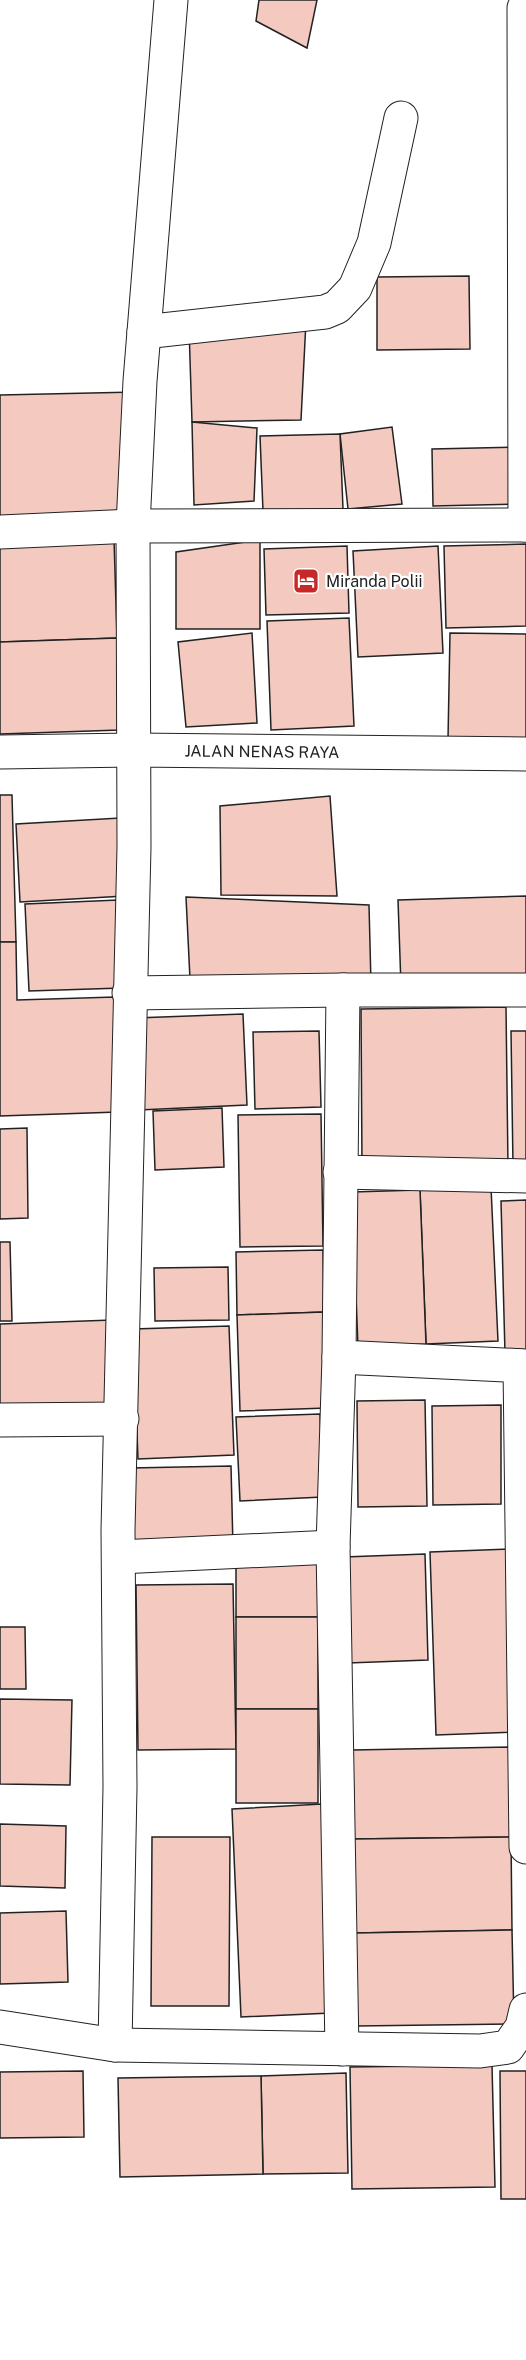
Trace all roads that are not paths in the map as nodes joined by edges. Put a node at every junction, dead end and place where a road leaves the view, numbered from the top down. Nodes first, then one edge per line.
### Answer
1 (171, 0) edge
2 (526, 8) edge
3 (400, 118) dead end
4 (144, 332) junction
5 (526, 525) edge
6 (133, 526) junction
7 (0, 532) edge
8 (132, 750) junction
9 (0, 752) edge
10 (526, 753) edge
11 (343, 990) junction
12 (526, 990) edge
13 (129, 993) junction
14 (340, 1172) junction
15 (526, 1176) edge
16 (339, 1357) junction
17 (523, 1366) edge
18 (122, 1419) junction
19 (0, 1420) edge
20 (333, 1547) junction
21 (119, 1557) junction
22 (526, 1847) edge
23 (526, 2010) edge
24 (0, 2027) edge
25 (115, 2045) junction
26 (342, 2049) junction

1 - 4 street
2 - 5 street
3 - 4 street
4 - 6 street
5 - 6 street
6 - 7 street
6 - 8 street
8 - 9 street, JALAN NENAS RAYA
8 - 10 street, JALAN NENAS RAYA
8 - 13 street
11 - 12 street
11 - 13 street
11 - 14 street
13 - 18 street
14 - 15 street
14 - 16 street
16 - 17 street
16 - 20 street
17 - 22 street
18 - 19 street
18 - 21 street
20 - 21 street
20 - 26 street
21 - 25 street
23 - 26 street
24 - 25 street
25 - 26 street

